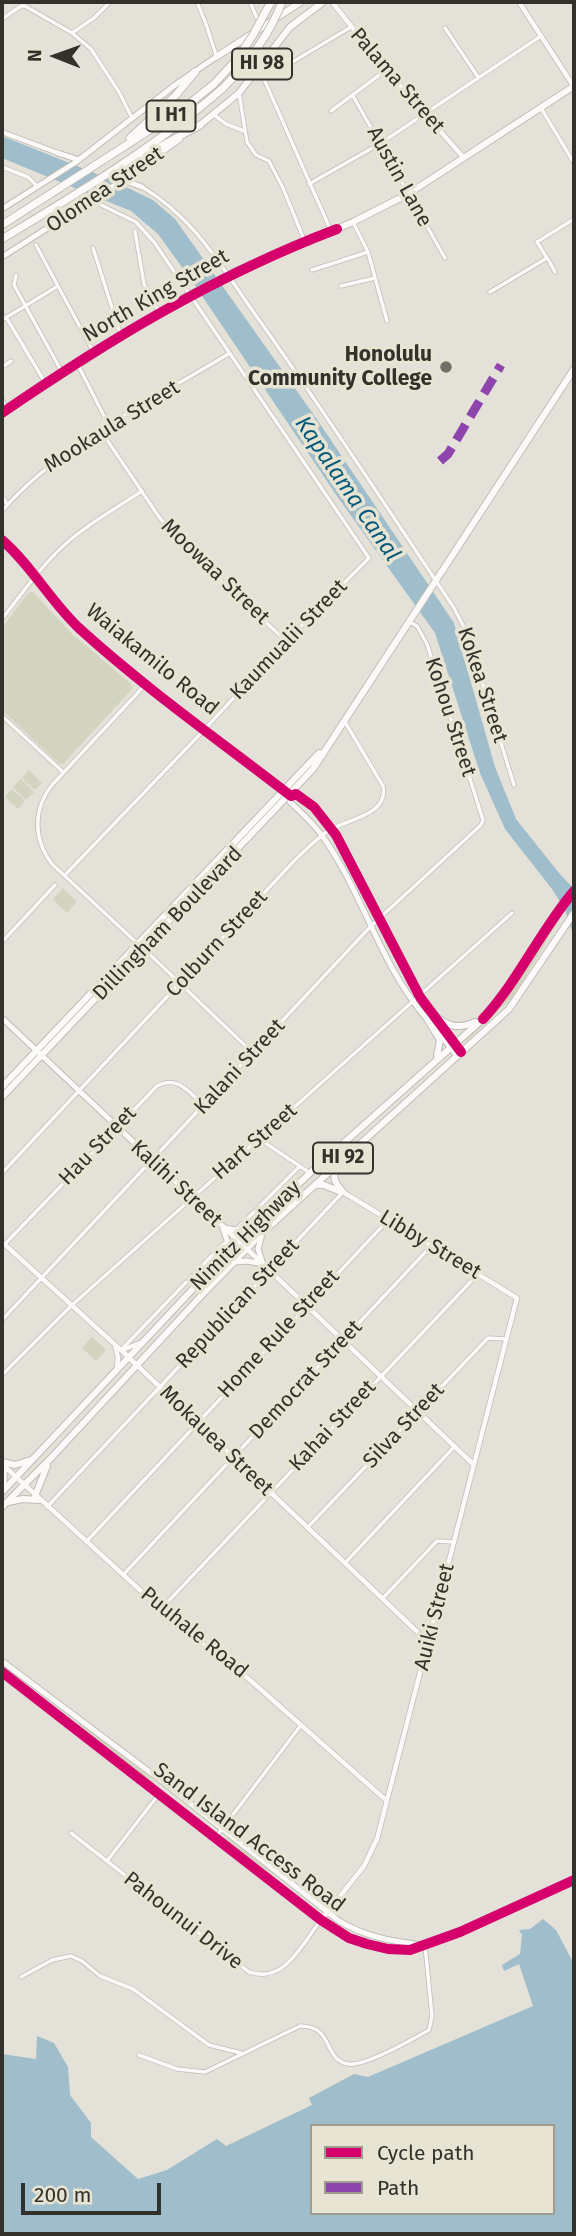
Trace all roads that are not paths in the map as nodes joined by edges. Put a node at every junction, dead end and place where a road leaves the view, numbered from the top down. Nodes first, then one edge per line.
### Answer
1 (110, 2) edge
2 (197, 2) edge
3 (250, 2) edge
4 (271, 2) edge
5 (282, 2) edge
6 (301, 2) edge
7 (323, 2) edge
8 (332, 2) edge
9 (519, 2) edge
10 (2, 19) edge
11 (351, 27) junction
12 (261, 28) junction
13 (445, 28) dead end
14 (72, 33) junction
15 (541, 36) junction
16 (216, 57) junction
17 (386, 71) junction
18 (195, 72) junction
19 (478, 77) junction
20 (574, 87) edge
21 (239, 93) junction
22 (353, 96) junction
23 (541, 107) junction
24 (331, 111) dead end
25 (425, 114) junction
26 (214, 115) junction
27 (132, 118) junction
28 (200, 125) junction
29 (244, 131) junction
30 (2, 132) edge
31 (381, 143) junction
32 (58, 153) joint
33 (464, 158) junction
34 (75, 163) junction
35 (574, 163) edge
36 (97, 164) junction
37 (2, 167) edge
38 (136, 170) junction
39 (105, 175) junction
40 (123, 180) junction
41 (309, 184) junction
42 (38, 187) junction
43 (142, 187) junction
44 (408, 194) junction
45 (94, 198) junction
46 (2, 209) edge
47 (574, 219) edge
48 (353, 222) junction
49 (2, 224) edge
50 (135, 231) dead end
51 (331, 231) junction
52 (2, 239) edge
53 (305, 242) junction
54 (36, 245) dead end
55 (93, 247) dead end
56 (368, 252) junction
57 (2, 257) edge
58 (445, 258) dead end
59 (547, 258) junction
60 (312, 270) dead end
61 (555, 272) dead end
62 (16, 275) dead end
63 (225, 277) junction
64 (375, 278) junction
65 (58, 286) junction
66 (341, 286) dead end
67 (490, 292) dead end
68 (190, 295) junction
69 (25, 305) junction
70 (159, 312) junction
71 (4, 318) edge
72 (387, 321) dead end
73 (121, 335) junction
74 (94, 353) junction
75 (230, 353) junction
76 (10, 361) dead end
77 (77, 364) junction
78 (2, 367) edge
79 (574, 369) edge
80 (63, 374) junction
81 (46, 384) junction
82 (2, 400) edge
83 (5, 411) edge
84 (104, 416) dead end
85 (101, 431) junction
86 (142, 491) junction
87 (2, 496) edge
88 (8, 504) junction
89 (2, 510) edge
90 (2, 540) edge
91 (35, 576) junction
92 (435, 580) junction
93 (2, 618) edge
94 (408, 621) junction
95 (286, 640) junction
96 (146, 684) junction
97 (2, 716) edge
98 (344, 720) junction
99 (205, 729) junction
100 (62, 772) junction
101 (514, 785) dead end
102 (288, 794) junction
103 (483, 820) joint
104 (332, 829) junction
105 (322, 835) junction
106 (65, 875) junction
107 (55, 885) dead end
108 (574, 891) edge
109 (574, 912) edge
110 (512, 914) dead end
111 (379, 918) junction
112 (371, 926) junction
113 (2, 942) edge
114 (141, 947) junction
115 (180, 984) junction
116 (421, 997) junction
117 (414, 1003) junction
118 (429, 1016) junction
119 (2, 1018) edge
120 (483, 1019) junction
121 (453, 1045) junction
122 (38, 1053) junction
123 (253, 1053) junction
124 (459, 1054) junction
125 (435, 1061) junction
126 (2, 1087) edge
127 (79, 1091) junction
128 (2, 1097) edge
129 (204, 1105) junction
130 (116, 1126) junction
131 (258, 1138) junction
132 (152, 1161) junction
133 (339, 1161) junction
134 (299, 1167) junction
135 (2, 1173) edge
136 (310, 1173) junction
137 (312, 1186) junction
138 (343, 1192) junction
139 (191, 1199) junction
140 (388, 1220) junction
141 (222, 1227) junction
142 (253, 1227) junction
143 (235, 1230) junction
144 (262, 1233) junction
145 (238, 1241) junction
146 (228, 1242) junction
147 (3, 1245) edge
148 (431, 1246) junction
149 (247, 1249) junction
150 (228, 1253) junction
151 (235, 1262) junction
152 (263, 1264) junction
153 (270, 1270) junction
154 (478, 1274) junction
155 (42, 1279) junction
156 (517, 1298) joint
157 (71, 1306) junction
158 (306, 1306) junction
159 (2, 1320) edge
160 (506, 1339) junction
161 (343, 1340) junction
162 (141, 1343) junction
163 (115, 1345) junction
164 (121, 1350) junction
165 (128, 1356) junction
166 (136, 1365) junction
167 (117, 1369) junction
168 (2, 1374) edge
169 (381, 1376) junction
170 (160, 1387) junction
171 (417, 1410) junction
172 (197, 1422) junction
173 (455, 1446) junction
174 (36, 1457) junction
175 (234, 1457) junction
176 (51, 1458) junction
177 (3, 1464) edge
178 (474, 1464) junction
179 (16, 1478) junction
180 (23, 1485) junction
181 (2, 1492) edge
182 (270, 1493) junction
183 (37, 1498) junction
184 (4, 1505) edge
185 (47, 1507) junction
186 (307, 1528) junction
187 (86, 1542) junction
188 (454, 1542) junction
189 (345, 1563) junction
190 (123, 1574) junction
191 (382, 1598) junction
192 (161, 1609) junction
193 (428, 1643) junction
194 (2, 1661) edge
195 (2, 1674) edge
196 (73, 1715) junction
197 (66, 1722) junction
198 (302, 1725) junction
199 (167, 1785) junction
200 (159, 1794) junction
201 (387, 1801) junction
202 (221, 1830) junction
203 (71, 1833) dead end
204 (215, 1838) junction
205 (107, 1861) junction
206 (278, 1875) junction
207 (574, 1880) edge
208 (273, 1882) junction
209 (327, 1912) junction
210 (321, 1920) junction
211 (423, 1944) junction
212 (21, 1977) dead end
213 (243, 2054) junction
214 (139, 2055) dead end

1 - 14 street
2 - 16 street
3 - 12 street
4 - 36 highway, I H1, bridge
5 - 39 highway, I H1, bridge
6 - 12 main road, HI 98
7 - 21 main road, Olomea Street / HI 98
8 - 11 street, Palama Street
9 - 15 street
10 - 14 street
11 - 17 street, Palama Street
11 - 41 street
12 - 16 main road, HI 98
13 - 19 street
14 - 27 street
15 - 19 street
15 - 20 street
16 - 18 main road
17 - 22 street
17 - 25 street, Palama Street
18 - 27 main road
18 - 36 highway
19 - 25 street
20 - 23 main road, North King Street
21 - 26 main road, Olomea Street / HI 98
21 - 29 street
22 - 24 street
22 - 31 street, Austin Lane
23 - 33 main road, North King Street
23 - 35 street
25 - 31 street
25 - 33 street, Palama Street
26 - 28 main road, Olomea Street / HI 98
26 - 29 street
27 - 34 main road
28 - 38 main road, Olomea Street
28 - 39 highway
29 - 53 street
30 - 32 street
31 - 41 street
31 - 44 street, Austin Lane
32 - 34 main road
33 - 44 main road, North King Street
34 - 42 main road
36 - 49 highway, I H1
37 - 42 street
38 - 40 main road, Olomea Street
38 - 43 main road
39 - 52 highway
40 - 43 main road
40 - 45 main road, Olomea Street
41 - 51 street
42 - 46 main road
43 - 63 street, Kokea Street
44 - 48 main road, North King Street
44 - 58 street, Austin Lane
45 - 57 main road, Olomea Street
45 - 68 street
47 - 59 street
48 - 51 main road, North King Street
48 - 56 street
50 - 70 street
51 - 53 main road, North King Street
53 - 63 main road, North King Street
54 - 65 street
55 - 73 street
56 - 60 street
56 - 64 street
59 - 61 street
59 - 67 street
62 - 69 street
63 - 68 main road, North King Street
63 - 92 street, Kokea Street
64 - 66 street
64 - 72 street
65 - 69 street
65 - 74 street
68 - 70 main road, North King Street
68 - 75 street
69 - 71 street
69 - 80 street
70 - 73 main road, North King Street
71 - 81 street
73 - 74 main road, North King Street
74 - 77 main road, North King Street
75 - 85 street, Mookaula Street
75 - 95 street, Kaumualii Street
76 - 78 street
77 - 80 main road, North King Street
77 - 84 street
79 - 92 main road, Dillingham Boulevard
80 - 81 main road, North King Street
81 - 83 main road, North King Street
82 - 83 street
85 - 86 street, Moowaa Street
85 - 88 street, Mookaula Street
86 - 91 street
86 - 95 street, Moowaa Street
87 - 88 street
88 - 89 street, Mookaula Street
90 - 91 main road, Waiakamilo Road
91 - 93 street
91 - 96 main road, Waiakamilo Road
92 - 94 main road, Dillingham Boulevard
92 - 101 street, Kokea Street
94 - 98 main road, Dillingham Boulevard
94 - 103 street, Kohou Street
95 - 99 street, Kaumualii Street
96 - 99 main road, Waiakamilo Road
96 - 100 street
97 - 100 street
98 - 102 main road, Dillingham Boulevard
98 - 104 street, Colburn Street
99 - 102 main road, Waiakamilo Road
99 - 106 street, Kaumualii Street
100 - 106 street
102 - 104 main road, Waiakamilo Road
102 - 105 main road, Waiakamilo Road
102 - 114 main road, Dillingham Boulevard
103 - 111 street, Kalani Street
104 - 105 street, Colburn Street
104 - 111 main road, Waiakamilo Road
105 - 112 main road, Waiakamilo Road
105 - 115 street, Colburn Street
106 - 114 street
107 - 113 street
108 - 120 main road, Nimitz Highway / HI 92
109 - 124 main road, Nimitz Highway / HI 92
110 - 116 street, Hart Street
111 - 112 street, Kalani Street
111 - 116 main road, Waiakamilo Road
112 - 117 main road, Waiakamilo Road
112 - 123 street, Kalani Street
114 - 115 street
114 - 122 main road, Dillingham Boulevard
115 - 123 street
115 - 127 street, Colburn Street
116 - 117 street, Hart Street
116 - 118 main road, Waiakamilo Road
117 - 118 main road, Waiakamilo Road
117 - 131 street, Hart Street
118 - 120 main road
118 - 121 main road, Waiakamilo Road
118 - 125 main road
119 - 122 main road, Kalihi Street
120 - 121 main road, Nimitz Highway / HI 92
121 - 124 main road, Waiakamilo Road
121 - 125 main road, Nimitz Highway / HI 92
122 - 126 main road, Dillingham Boulevard
122 - 127 main road, Kalihi Street
122 - 128 main road, Dillingham Boulevard
123 - 129 street, Kalani Street
124 - 133 main road, Nimitz Highway / HI 92
125 - 136 main road, Nimitz Highway / HI 92
127 - 130 main road, Kalihi Street
127 - 135 street, Colburn Street
129 - 130 street, Hau Street
129 - 132 street, Kalani Street
130 - 132 main road, Kalihi Street
130 - 147 street, Hau Street
131 - 134 street
131 - 139 street, Hart Street
132 - 139 main road, Kalihi Street
132 - 155 street, Kalani Street
133 - 137 main road, Nimitz Highway / HI 92
133 - 138 main road
134 - 136 street
134 - 143 street
136 - 142 main road, Nimitz Highway / HI 92
137 - 138 main road
137 - 144 main road, Nimitz Highway / HI 92
138 - 140 street, Libby Street
138 - 153 street, Republican Street
139 - 141 main road, Kalihi Street
139 - 157 street, Hart Street
140 - 148 street, Libby Street
140 - 158 street, Home Rule Street
141 - 143 main road
141 - 145 main road, Kalihi Street
141 - 146 main road
142 - 143 main road
142 - 145 main road, Nimitz Highway / HI 92
144 - 149 main road, Nimitz Highway / HI 92
144 - 152 main road
145 - 149 main road, Kalihi Street
145 - 150 main road, Nimitz Highway / HI 92
146 - 150 main road
146 - 164 street
147 - 155 street, Mokauea Street
148 - 154 street, Libby Street
148 - 161 street, Democrat Street
149 - 151 main road, Nimitz Highway / HI 92
149 - 152 street, Kalihi Street
150 - 162 main road, Nimitz Highway / HI 92
151 - 152 main road
151 - 166 main road, Nimitz Highway / HI 92
152 - 153 street, Kalihi Street
153 - 158 street, Kalihi Street
153 - 170 street, Republican Street
154 - 156 street, Libby Street
154 - 169 street, Kahai Street
155 - 157 street, Mokauea Street
155 - 159 street, Kalani Street
156 - 160 street, Auiki Street
157 - 163 street, Mokauea Street
157 - 168 street, Hart Street
158 - 161 street, Kalihi Street
158 - 172 street, Home Rule Street
160 - 171 street, Silva Street
160 - 178 street, Auiki Street
161 - 169 street, Kalihi Street
161 - 175 street, Democrat Street
162 - 164 street
162 - 165 main road, Nimitz Highway / HI 92
163 - 164 street, Mokauea Street
163 - 167 street
164 - 165 street, Mokauea Street
165 - 166 street, Mokauea Street
165 - 167 main road, Nimitz Highway / HI 92
166 - 170 street, Mokauea Street
166 - 176 main road, Nimitz Highway / HI 92
167 - 174 main road, Nimitz Highway / HI 92
169 - 171 street, Kalihi Street
169 - 182 street, Kahai Street
170 - 172 street, Mokauea Street
170 - 185 street, Republican Street
171 - 173 street, Kalihi Street
171 - 186 street, Silva Street
172 - 175 street, Mokauea Street
172 - 187 street, Home Rule Street
173 - 178 street, Kalihi Street
173 - 189 street
174 - 177 main road
174 - 179 main road, Nimitz Highway / HI 92
175 - 182 street, Mokauea Street
175 - 190 street, Democrat Street
176 - 180 main road, Nimitz Highway / HI 92
176 - 183 main road
177 - 179 street, Puuhale Road
177 - 181 main road
178 - 188 street, Auiki Street
179 - 180 street, Puuhale Road
179 - 181 main road, Nimitz Highway / HI 92
180 - 183 street, Puuhale Road
180 - 184 main road, Nimitz Highway / HI 92
182 - 186 street, Mokauea Street
182 - 192 street, Kahai Street
183 - 184 main road
183 - 185 street, Puuhale Road
185 - 187 street, Puuhale Road
186 - 189 street, Mokauea Street
187 - 190 street, Puuhale Road
188 - 191 street
188 - 193 street, Auiki Street
189 - 191 street, Mokauea Street
190 - 192 street, Puuhale Road
191 - 193 street, Mokauea Street
192 - 198 street, Puuhale Road
193 - 201 street, Auiki Street
194 - 196 main road, Sand Island Access Road
195 - 197 main road, Sand Island Access Road
196 - 197 main road
196 - 199 main road, Sand Island Access Road
197 - 200 main road, Sand Island Access Road
198 - 201 street, Puuhale Road
198 - 202 street
199 - 200 main road
199 - 202 main road, Sand Island Access Road
200 - 204 main road, Sand Island Access Road
200 - 205 street, Pahounui Drive
201 - 209 street, Auiki Street
202 - 204 street
202 - 206 main road, Sand Island Access Road
203 - 205 street
204 - 208 main road, Sand Island Access Road
205 - 210 street, Pahounui Drive
206 - 208 main road
206 - 209 main road, Sand Island Access Road
207 - 211 main road, Sand Island Access Road
208 - 210 main road, Sand Island Access Road
209 - 210 street, Auiki Street
209 - 211 main road, Sand Island Access Road
210 - 211 main road, Sand Island Access Road
211 - 213 street
212 - 213 street
213 - 214 street

